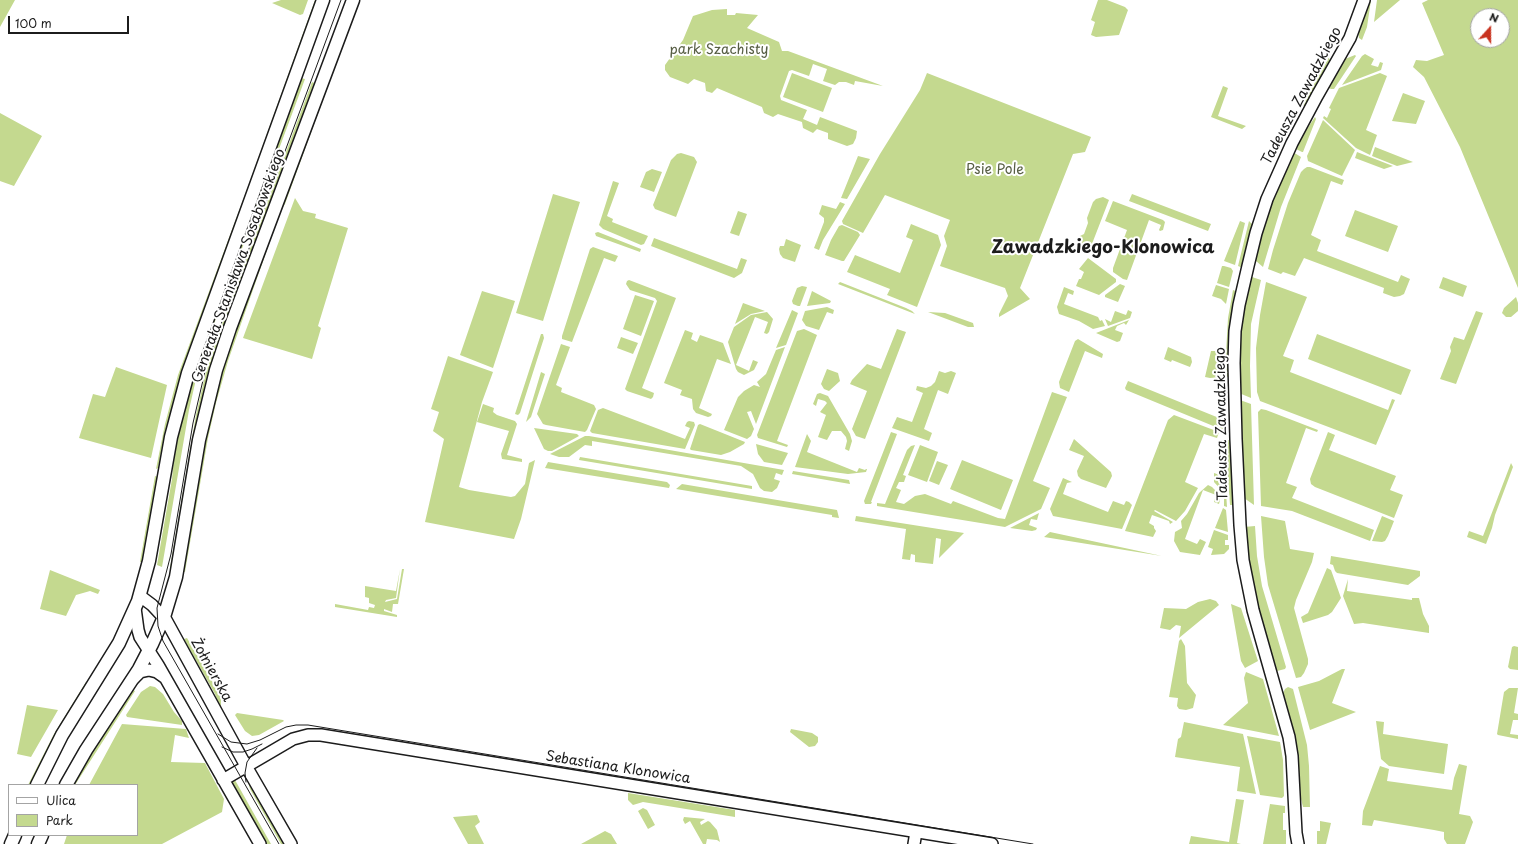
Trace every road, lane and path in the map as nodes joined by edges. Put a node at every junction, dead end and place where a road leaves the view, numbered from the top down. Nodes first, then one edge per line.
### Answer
1 (323, 0) edge
2 (353, 0) edge
3 (1358, 0) edge
4 (1364, 0) edge
5 (1357, 21) junction
6 (140, 596) junction
7 (135, 608) junction
8 (164, 618) junction
9 (149, 651) junction
10 (133, 678) junction
11 (166, 679) junction
12 (246, 766) junction
13 (223, 780) junction
14 (37, 784) edge
15 (67, 784) edge
16 (916, 832) junction
17 (260, 844) edge
18 (291, 844) edge
19 (914, 844) edge
20 (992, 844) edge
21 (1298, 844) edge

1 - 6 main road, Generała Stanisława Sosabowskiego
2 - 8 main road, Generała Stanisława Sosabowskiego
3 - 5 street, Tadeusza Zawadzkiego
4 - 5 street, Tadeusza Zawadzkiego
5 - 21 street, Tadeusza Zawadzkiego
6 - 7 main road, Generała Stanisława Sosabowskiego
6 - 8 street, Żołnierska
7 - 9 street
7 - 14 main road, Generała Stanisława Sosabowskiego
8 - 9 main road, Generała Stanisława Sosabowskiego
8 - 12 street, Żołnierska
9 - 10 main road, Generała Stanisława Sosabowskiego
9 - 11 street
10 - 11 street
10 - 15 main road, Generała Stanisława Sosabowskiego
11 - 13 street
12 - 13 street
12 - 16 street, Sebastiana Klonowica
12 - 18 street, Żołnierska
13 - 17 street
16 - 19 street
16 - 20 street, Sebastiana Klonowica

